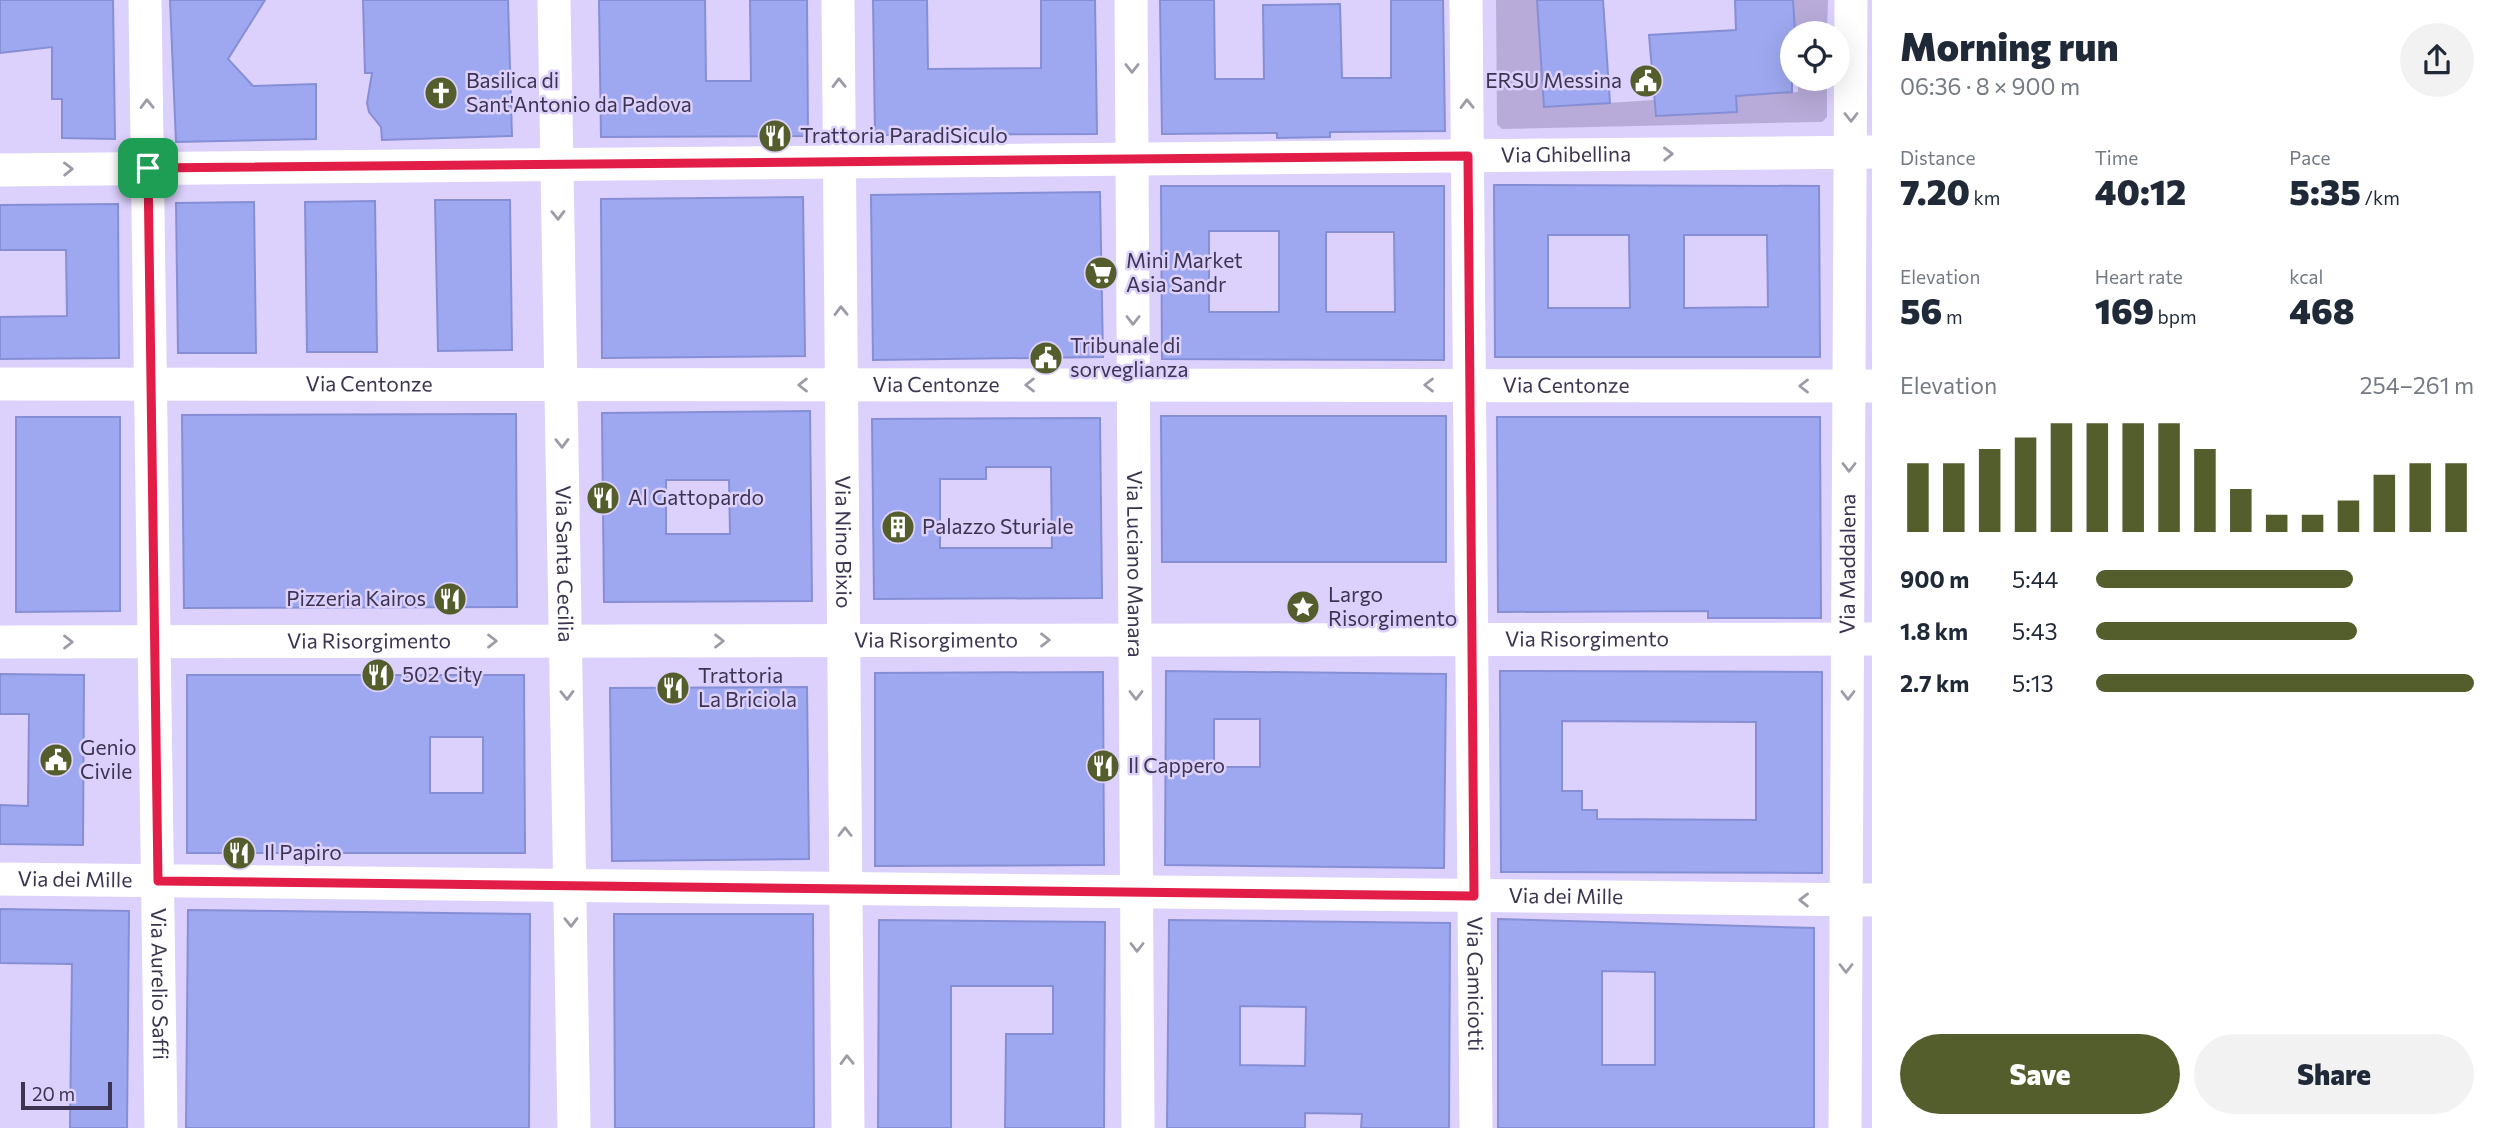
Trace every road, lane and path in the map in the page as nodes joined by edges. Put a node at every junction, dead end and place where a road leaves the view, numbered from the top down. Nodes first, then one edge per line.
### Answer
1 (145, 0) edge
2 (554, 0) edge
3 (838, 0) edge
4 (1131, 0) edge
5 (1466, 0) edge
6 (1851, 0) edge
7 (1861, 152) edge
8 (1468, 156) junction
9 (1133, 159) junction
10 (840, 162) junction
11 (557, 165) junction
12 (148, 168) junction
13 (0, 170) edge
14 (0, 384) edge
15 (150, 385) junction
16 (561, 385) junction
17 (842, 385) junction
18 (1134, 385) junction
19 (1469, 385) junction
20 (1861, 386) edge
21 (1472, 639) junction
22 (1860, 639) edge
23 (844, 640) junction
24 (1135, 640) junction
25 (154, 641) junction
26 (566, 641) junction
27 (0, 642) edge
28 (0, 879) edge
29 (158, 881) junction
30 (570, 886) junction
31 (846, 889) junction
32 (1136, 892) junction
33 (1474, 896) junction
34 (1859, 900) edge
35 (161, 1128) edge
36 (574, 1128) edge
37 (848, 1128) edge
38 (1138, 1128) edge
39 (1476, 1128) edge
40 (1845, 1128) edge

12 -> 1 street, Via Aurelio Saffi
2 - 11 street, Via Santa Cecilia
10 -> 3 street, Via Nino Bixio
4 -> 9 street, Via Luciano Manara
8 -> 5 street, Via Camiciotti
6 -> 7 street, Via Maddalena
8 -> 7 street, Via Ghibellina
7 - 20 street, Via Maddalena
8 - 9 street, Via Ghibellina
8 - 19 street, Via Camiciotti
9 - 10 street, Via Ghibellina
9 -> 18 street, Via Luciano Manara
10 - 11 street, Via Ghibellina
17 -> 10 street, Via Nino Bixio
11 - 12 street, Via Ghibellina
11 -> 16 street, Via Santa Cecilia
13 -> 12 street, Via Ghibellina
12 - 15 street, Via Aurelio Saffi
14 - 15 street, Via Centonze
15 - 16 street, Via Centonze
15 - 25 street, Via Aurelio Saffi
17 -> 16 street, Via Centonze
16 -> 26 street, Via Santa Cecilia
18 -> 17 street, Via Centonze
17 - 23 street, Via Nino Bixio
19 -> 18 street, Via Centonze
18 - 24 street, Via Luciano Manara
20 -> 19 street, Via Centonze
19 - 21 street, Via Camiciotti
20 -> 22 street, Via Maddalena
21 - 22 street, Via Risorgimento
21 - 24 street, Via Risorgimento
21 - 33 street, Via Camiciotti
22 -> 34 street, Via Maddalena
23 -> 24 street, Via Risorgimento
26 -> 23 street, Via Risorgimento
31 -> 23 street, Via Nino Bixio
24 -> 32 street, Via Luciano Manara
25 -> 26 street, Via Risorgimento
27 -> 25 street, Via Risorgimento
25 - 29 street, Via Aurelio Saffi
26 -> 30 street, Via Santa Cecilia
28 - 29 street, Via dei Mille
29 - 30 street, Via dei Mille
29 - 35 street, Via Aurelio Saffi
30 - 31 street, Via dei Mille
30 -> 36 street, Via Santa Cecilia
31 - 32 street, Via dei Mille
37 -> 31 street, Via Nino Bixio
32 - 33 street, Via dei Mille
32 -> 38 street, Via Luciano Manara
34 -> 33 street, Via dei Mille
33 - 39 street, Via Camiciotti
34 -> 40 street, Via Maddalena

